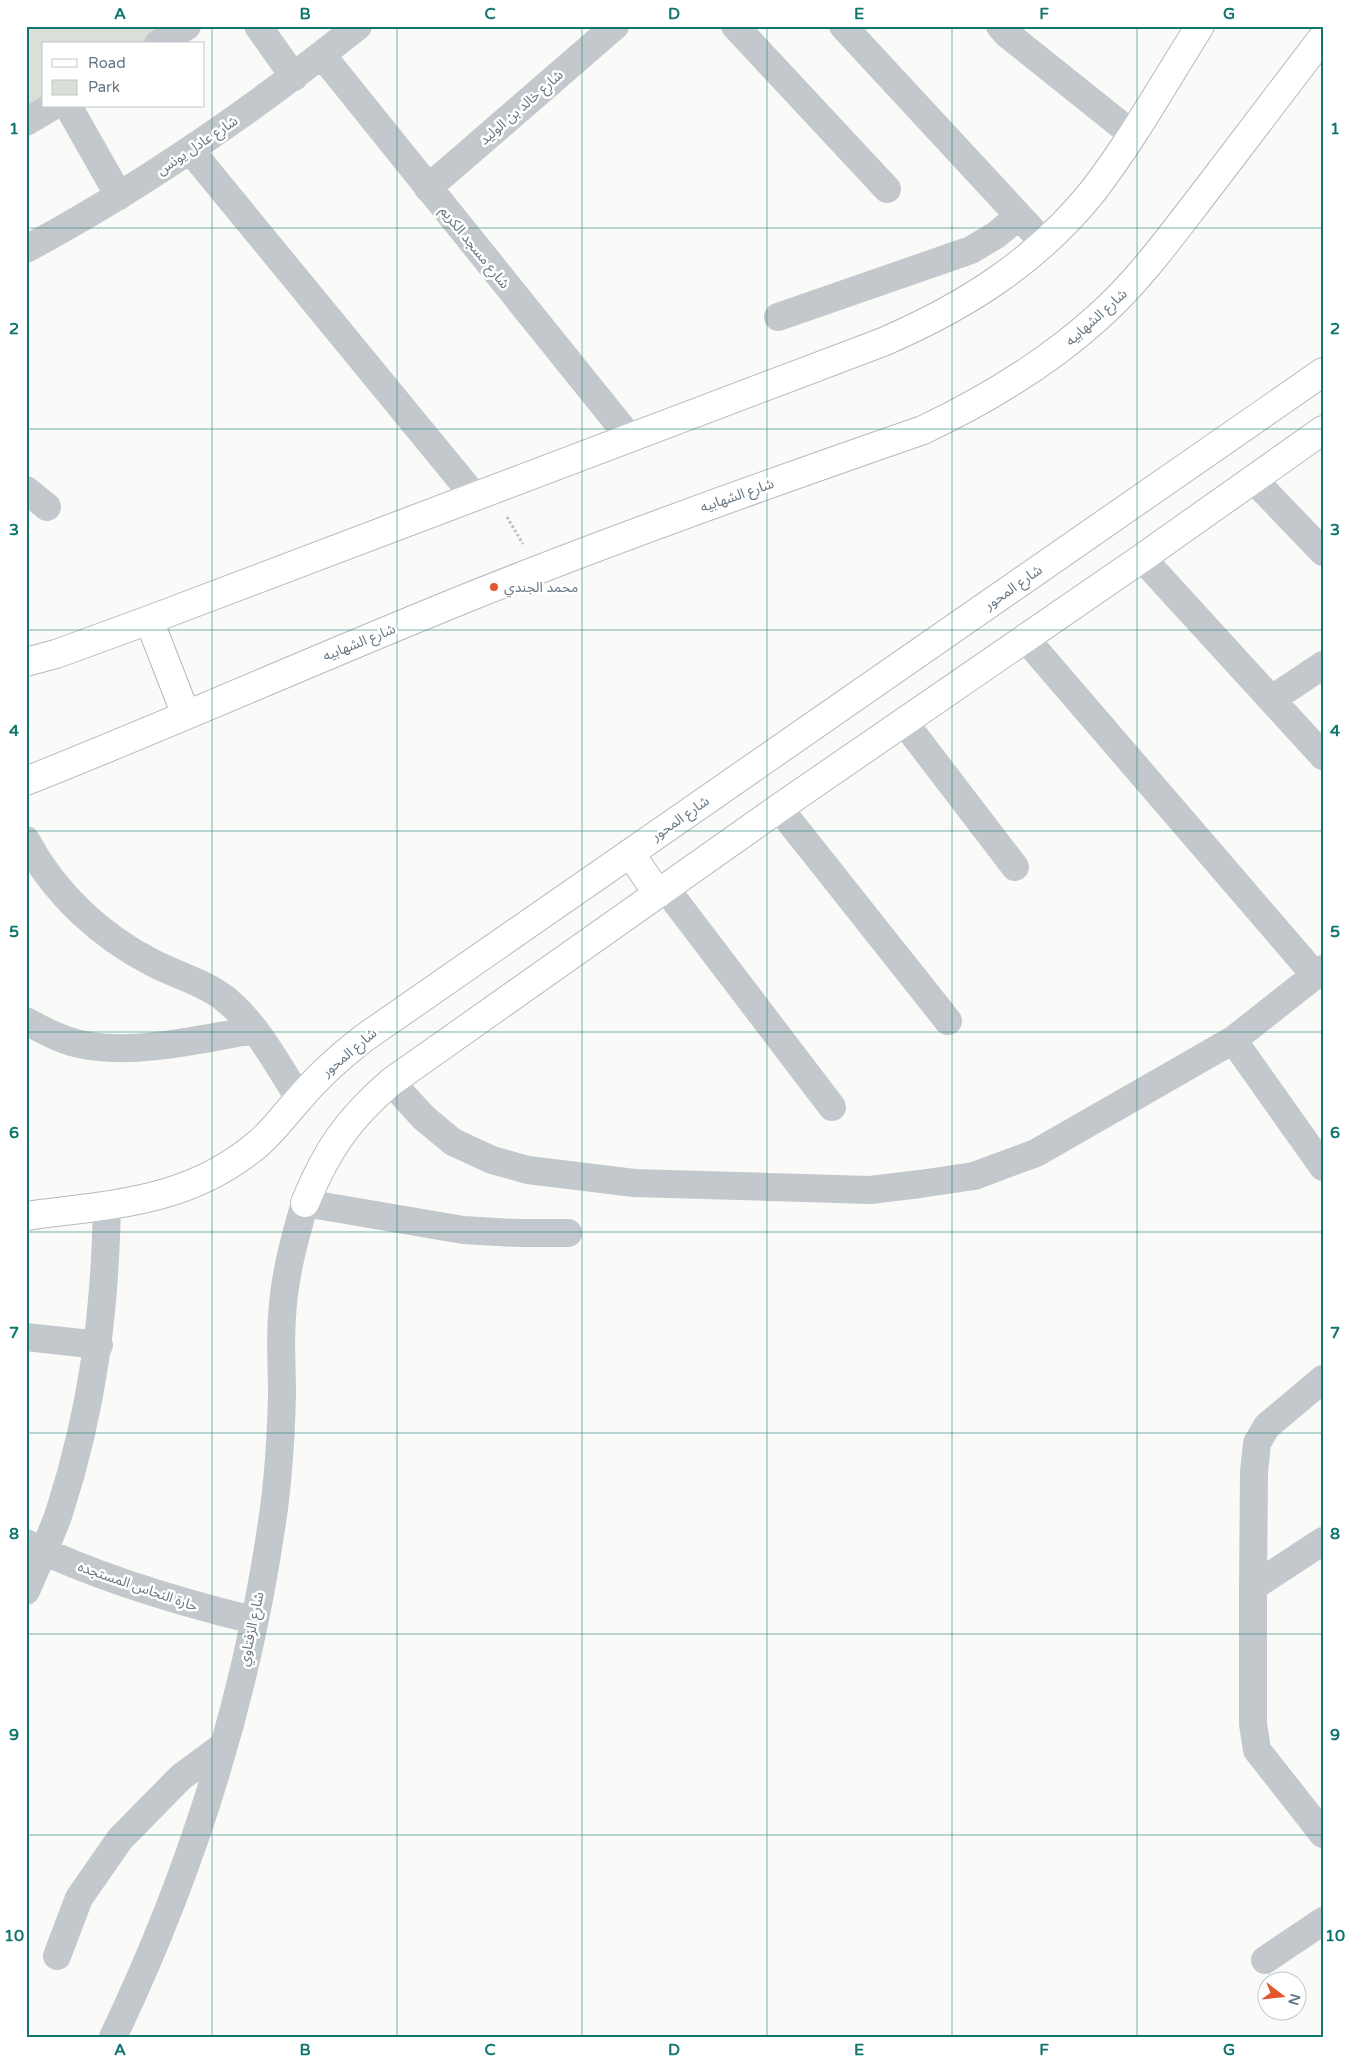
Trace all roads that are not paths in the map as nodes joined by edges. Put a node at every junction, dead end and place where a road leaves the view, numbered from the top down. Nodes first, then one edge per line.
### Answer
1 (187, 26) edge
2 (258, 26) edge
3 (358, 26) edge
4 (615, 26) edge
5 (735, 26) edge
6 (1000, 26) edge
7 (1200, 26) edge
8 (854, 30) edge
9 (1323, 37) edge
10 (161, 42) edge
11 (322, 55) junction
12 (294, 77) junction
13 (49, 108) edge
14 (69, 108) edge
15 (26, 122) edge
16 (1132, 134) junction
17 (191, 151) junction
18 (428, 188) junction
19 (886, 189) dead end
20 (119, 196) junction
21 (1019, 216) junction
22 (1044, 243) junction
23 (26, 249) edge
24 (778, 318) dead end
25 (1323, 372) edge
26 (1323, 430) edge
27 (630, 438) junction
28 (1253, 479) junction
29 (26, 490) edge
30 (483, 493) junction
31 (47, 507) dead end
32 (1323, 552) edge
33 (1142, 558) junction
34 (149, 620) junction
35 (1026, 638) junction
36 (26, 662) edge
37 (1323, 665) edge
38 (1272, 698) junction
39 (186, 715) junction
40 (904, 722) junction
41 (1323, 756) edge
42 (26, 781) edge
43 (779, 808) junction
44 (26, 840) edge
45 (630, 853) junction
46 (1015, 867) dead end
47 (662, 892) junction
48 (1319, 972) edge
49 (26, 1021) edge
50 (948, 1021) dead end
51 (255, 1030) junction
52 (1233, 1040) junction
53 (390, 1082) junction
54 (299, 1098) junction
55 (832, 1107) dead end
56 (1323, 1167) edge
57 (305, 1203) junction
58 (107, 1205) junction
59 (26, 1216) edge
60 (568, 1233) dead end
61 (26, 1337) edge
62 (98, 1345) junction
63 (1323, 1379) edge
64 (1323, 1541) edge
65 (35, 1548) edge
66 (1253, 1587) junction
67 (26, 1591) edge
68 (253, 1620) junction
69 (223, 1746) junction
70 (1323, 1834) edge
71 (1323, 1922) edge
72 (57, 1956) dead end
73 (1265, 1960) dead end
74 (114, 2037) edge

1 - 10 street
2 - 12 street
3 - 11 street, شارع عادل يونس
4 - 18 street, شارع خالد بن الوليد
5 - 19 street
6 - 16 street
7 - 16 main road
8 - 21 street
9 - 39 main road, شارع الشهابيه
11 - 12 street, شارع عادل يونس
11 - 18 street, شارع مسجد الكريم
12 - 17 street, شارع عادل يونس
13 - 15 street
14 - 20 street
16 - 22 main road
17 - 20 street, شارع عادل يونس
17 - 30 street
18 - 27 street, شارع مسجد الكريم
20 - 23 street, شارع عادل يونس
21 - 22 street
21 - 24 street
22 - 27 main road
25 - 45 main road, شارع المحور
26 - 28 main road
27 - 30 main road
28 - 32 street
28 - 33 main road
29 - 31 street
30 - 34 main road
33 - 35 main road
33 - 38 street
34 - 36 main road
34 - 39 main road
35 - 40 main road
35 - 48 street
37 - 38 street
38 - 41 street
39 - 42 main road, شارع الشهابيه
40 - 43 main road
40 - 46 street
43 - 47 main road
43 - 50 street
44 - 51 street
45 - 47 main road
45 - 54 main road, شارع المحور
47 - 53 main road
47 - 55 street
48 - 52 street
49 - 51 street
51 - 54 street
52 - 53 street
52 - 56 street
53 - 57 main road
54 - 58 main road, شارع المحور
57 - 60 street
57 - 68 street, شارع الزفتاوي
58 - 59 main road, شارع المحور
58 - 62 street
61 - 62 street
62 - 65 street
63 - 66 street
64 - 66 street
65 - 67 street
65 - 68 street, حارة النحاس المستجده
66 - 70 street
68 - 69 street, شارع الزفتاوي
69 - 72 street
69 - 74 street, شارع الزفتاوي
71 - 73 street

